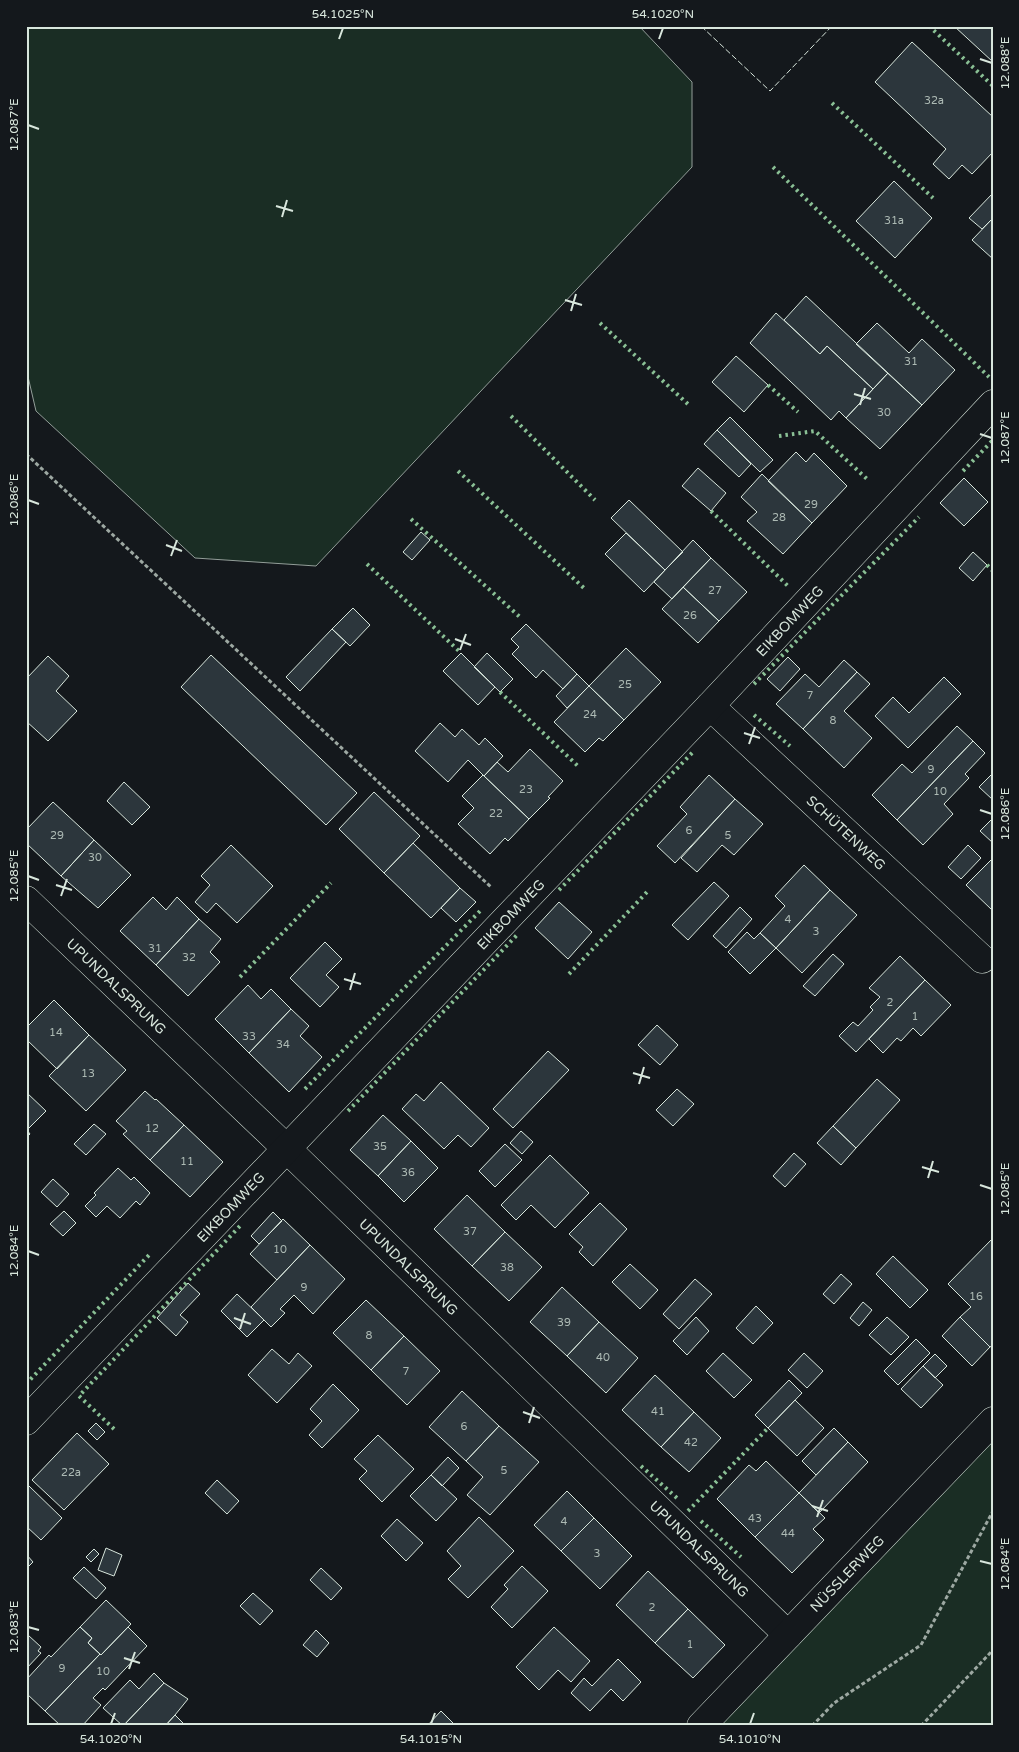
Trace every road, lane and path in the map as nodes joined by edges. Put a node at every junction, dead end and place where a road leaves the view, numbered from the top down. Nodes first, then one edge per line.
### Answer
1 (993, 404) edge
2 (26, 454) edge
3 (710, 706) junction
4 (26, 900) edge
5 (516, 910) junction
6 (982, 958) dead end
7 (287, 1149) junction
8 (26, 1421) edge
9 (993, 1421) edge
10 (993, 1510) edge
11 (788, 1635) junction
12 (993, 1650) edge
13 (701, 1726) edge
14 (812, 1726) edge
15 (921, 1726) edge

1 - 3 street, EIKBOMWEG
2 - 5 path
3 - 5 street, EIKBOMWEG
3 - 6 street, SCHÜTENWEG
4 - 7 street, UPUNDALSPRUNG
5 - 7 street, EIKBOMWEG
7 - 8 street, EIKBOMWEG
7 - 11 street, UPUNDALSPRUNG
9 - 11 street, NÜSSLERWEG
10 - 14 path
11 - 13 street, NÜSSLERWEG
12 - 15 path

